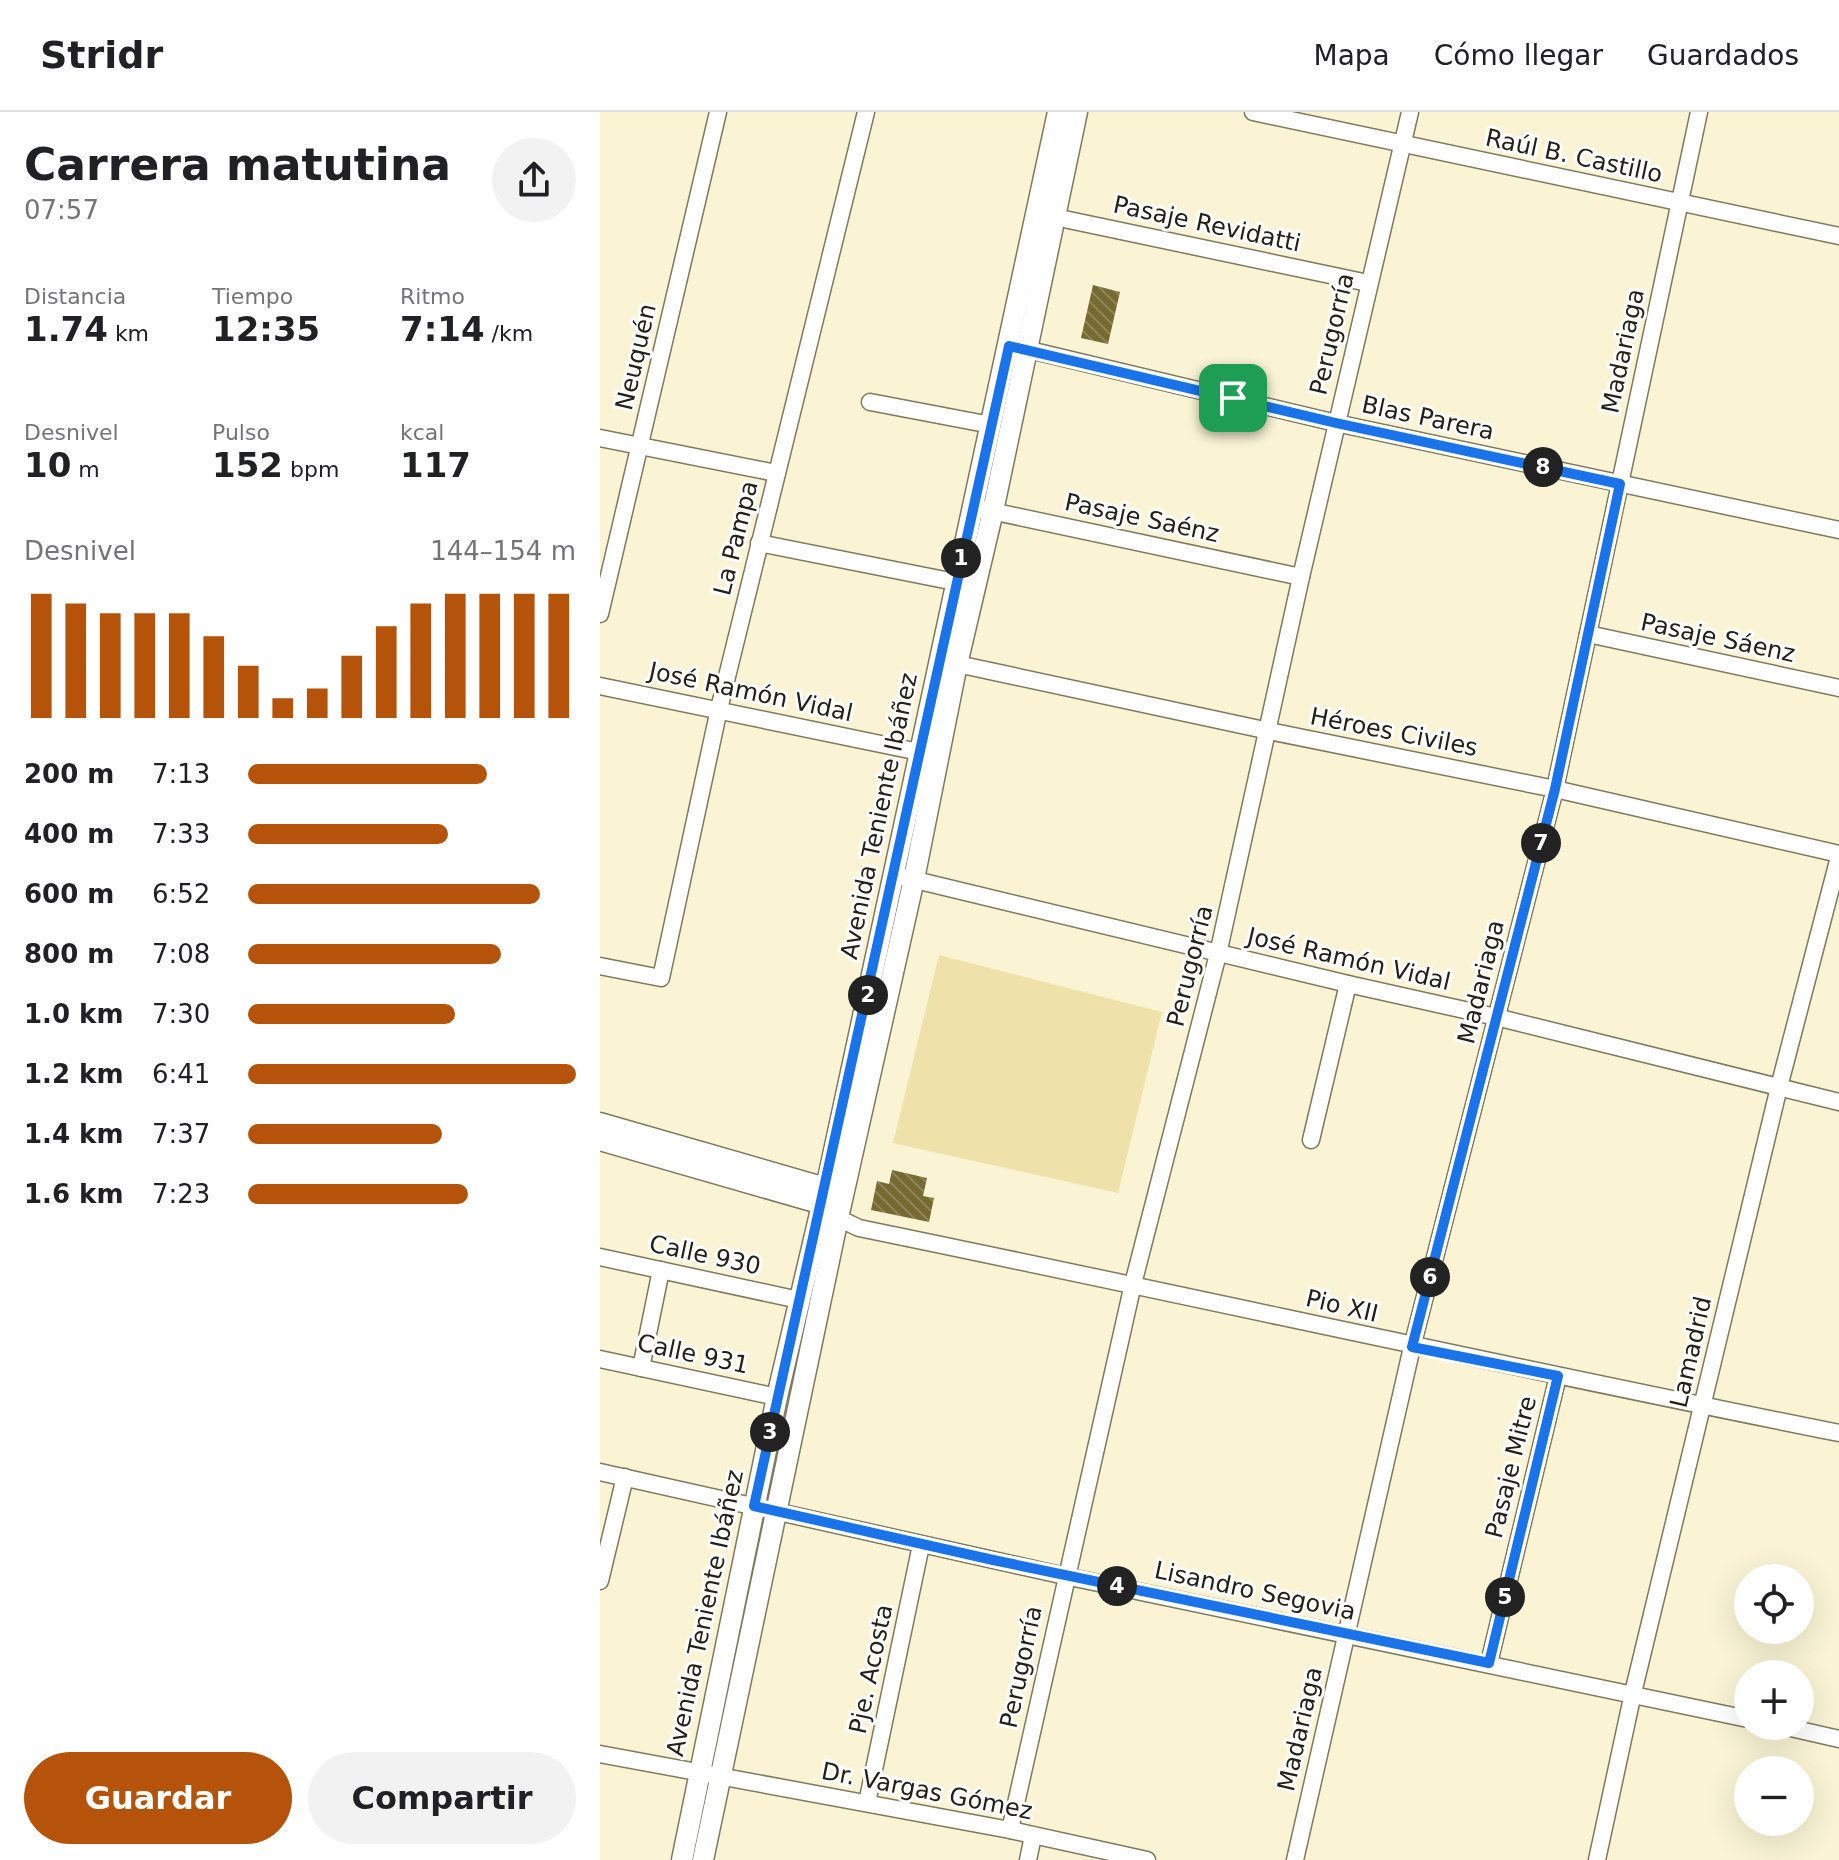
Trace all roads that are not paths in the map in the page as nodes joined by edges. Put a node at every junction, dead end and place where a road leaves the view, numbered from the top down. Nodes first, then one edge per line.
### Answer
1 (718, 112) edge
2 (866, 112) edge
3 (1058, 112) edge
4 (1077, 112) edge
5 (1253, 112) edge
6 (1410, 112) edge
7 (1699, 112) edge
8 (1401, 145) junction
9 (1679, 201) junction
10 (1045, 214) junction
11 (1839, 236) edge
12 (1368, 283) junction
13 (1018, 348) junction
14 (870, 402) dead end
15 (1336, 423) junction
16 (991, 425) junction
17 (600, 438) edge
18 (640, 446) junction
19 (776, 473) junction
20 (1620, 484) junction
21 (983, 509) junction
22 (1839, 530) edge
23 (759, 543) junction
24 (1301, 577) junction
25 (955, 582) junction
26 (600, 614) edge
27 (1588, 634) junction
28 (947, 662) junction
29 (600, 686) edge
30 (1839, 688) edge
31 (719, 709) junction
32 (1269, 731) junction
33 (929, 753) junction
34 (1555, 789) junction
35 (1839, 856) edge
36 (904, 877) junction
37 (1218, 954) junction
38 (600, 966) edge
39 (1348, 984) junction
40 (1496, 1017) junction
41 (1779, 1087) junction
42 (1839, 1102) edge
43 (600, 1123) edge
44 (600, 1140) edge
45 (1311, 1140) dead end
46 (831, 1195) junction
47 (838, 1218) junction
48 (600, 1257) edge
49 (661, 1270) junction
50 (1133, 1284) junction
51 (799, 1300) junction
52 (1412, 1347) junction
53 (600, 1359) edge
54 (641, 1368) junction
55 (1558, 1376) junction
56 (777, 1397) junction
57 (1703, 1406) junction
58 (1839, 1433) edge
59 (600, 1472) edge
60 (625, 1477) junction
61 (754, 1506) junction
62 (775, 1511) junction
63 (921, 1545) junction
64 (1065, 1576) junction
65 (600, 1581) edge
66 (1346, 1634) junction
67 (1489, 1663) junction
68 (1633, 1693) junction
69 (1734, 1716) edge
70 (1814, 1733) edge
71 (1839, 1739) edge
72 (600, 1754) edge
73 (698, 1773) junction
74 (719, 1777) junction
75 (867, 1803) junction
76 (1010, 1830) junction
77 (1033, 1836) junction
78 (682, 1860) edge
79 (703, 1860) edge
80 (1028, 1860) edge
81 (1147, 1860) edge
82 (1295, 1860) edge
83 (1597, 1860) edge

1 - 18 street, Neuquén
2 - 19 street, La Pampa
3 - 10 main road, Avenida Teniente Ibáñez
4 - 10 main road, Avenida Teniente Ibáñez
5 - 8 street, Raúl B. Castillo
6 - 8 street, Perugorría
7 - 9 street, Madariaga
8 - 9 street, Raúl B. Castillo
8 - 12 street, Perugorría
9 - 11 street, Raúl B. Castillo
9 - 20 street, Madariaga
10 - 12 street, Pasaje Revidatti
10 - 13 main road, Avenida Teniente Ibáñez
12 - 15 street, Perugorría
13 - 15 street, Blas Parera
13 - 16 main road, Avenida Teniente Ibáñez
13 - 21 main road, Avenida Teniente Ibáñez
14 - 16 street
15 - 20 street, Blas Parera
15 - 24 street, Perugorría
16 - 21 main road, Avenida Teniente Ibáñez
17 - 18 street
18 - 19 street
18 - 26 street, Neuquén
19 - 23 street, La Pampa
20 - 22 street, Blas Parera
20 - 27 street, Madariaga
21 - 24 street, Pasaje Saénz
21 - 25 main road, Avenida Teniente Ibáñez
21 - 28 main road, Avenida Teniente Ibáñez
23 - 25 street
23 - 31 street, La Pampa
24 - 32 street, Perugorría
25 - 28 main road, Avenida Teniente Ibáñez
27 - 30 street, Pasaje Sáenz
27 - 34 street, Madariaga
28 - 32 street, Héroes Civiles
28 - 33 main road, Avenida Teniente Ibáñez
29 - 31 street, José Ramón Vidal
31 - 33 street, José Ramón Vidal
31 - 38 street, La Pampa
32 - 34 street, Héroes Civiles
32 - 37 street, Perugorría
33 - 36 main road, Avenida Teniente Ibáñez
34 - 35 street, Héroes Civiles
34 - 40 street, Madariaga
35 - 41 street, Lamadrid
36 - 37 street, José Ramón Vidal
36 - 46 main road, Avenida Teniente Ibáñez
37 - 39 street, José Ramón Vidal
37 - 50 street, Perugorría
39 - 40 street, José Ramón Vidal
39 - 45 street
40 - 41 street, José Ramón Vidal
40 - 52 street, Madariaga
41 - 42 street, José Ramón Vidal
41 - 57 street, Lamadrid
43 - 46 main road
44 - 46 main road
46 - 47 main road, Avenida Teniente Ibáñez
46 - 51 main road, Avenida Teniente Ibáñez
47 - 50 street, Pio XII
47 - 62 main road, Avenida Teniente Ibáñez
48 - 49 street, Calle 930
49 - 51 street, Calle 930
49 - 54 street
50 - 52 street, Pio XII
50 - 64 street, Perugorría
51 - 56 main road, Avenida Teniente Ibáñez
52 - 55 street, Pio XII
52 - 66 street, Madariaga
53 - 54 street, Calle 931
54 - 56 street, Calle 931
55 - 57 street, Pio XII
55 - 67 street, Pasaje Mitre
56 - 61 main road, Avenida Teniente Ibáñez
57 - 58 street, Pio XII
57 - 68 street, Lamadrid
59 - 60 street, Lisandro Segovia
60 - 61 street, Lisandro Segovia
60 - 65 street
61 - 62 street, Lisandro Segovia
61 - 73 main road, Avenida Teniente Ibáñez
62 - 63 street, Lisandro Segovia
62 - 74 main road, Avenida Teniente Ibáñez
63 - 64 street, Lisandro Segovia
63 - 75 street, Pje. Acosta
64 - 66 street, Lisandro Segovia
64 - 76 street, Perugorría
66 - 67 street, Lisandro Segovia
66 - 82 street, Madariaga
67 - 68 street, Lisandro Segovia
68 - 69 street, Lisandro Segovia
68 - 83 street, Lamadrid
70 - 71 street
72 - 73 street, Dr. Vargas Gómez
73 - 74 street, Dr. Vargas Gómez
73 - 78 main road, Avenida Teniente Ibáñez
74 - 75 street, Dr. Vargas Gómez
74 - 79 main road, Avenida Teniente Ibáñez
75 - 76 street, Dr. Vargas Gómez
76 - 77 street, Dr. Vargas Gómez
77 - 80 street
77 - 81 street, Dr. Vargas Gómez

